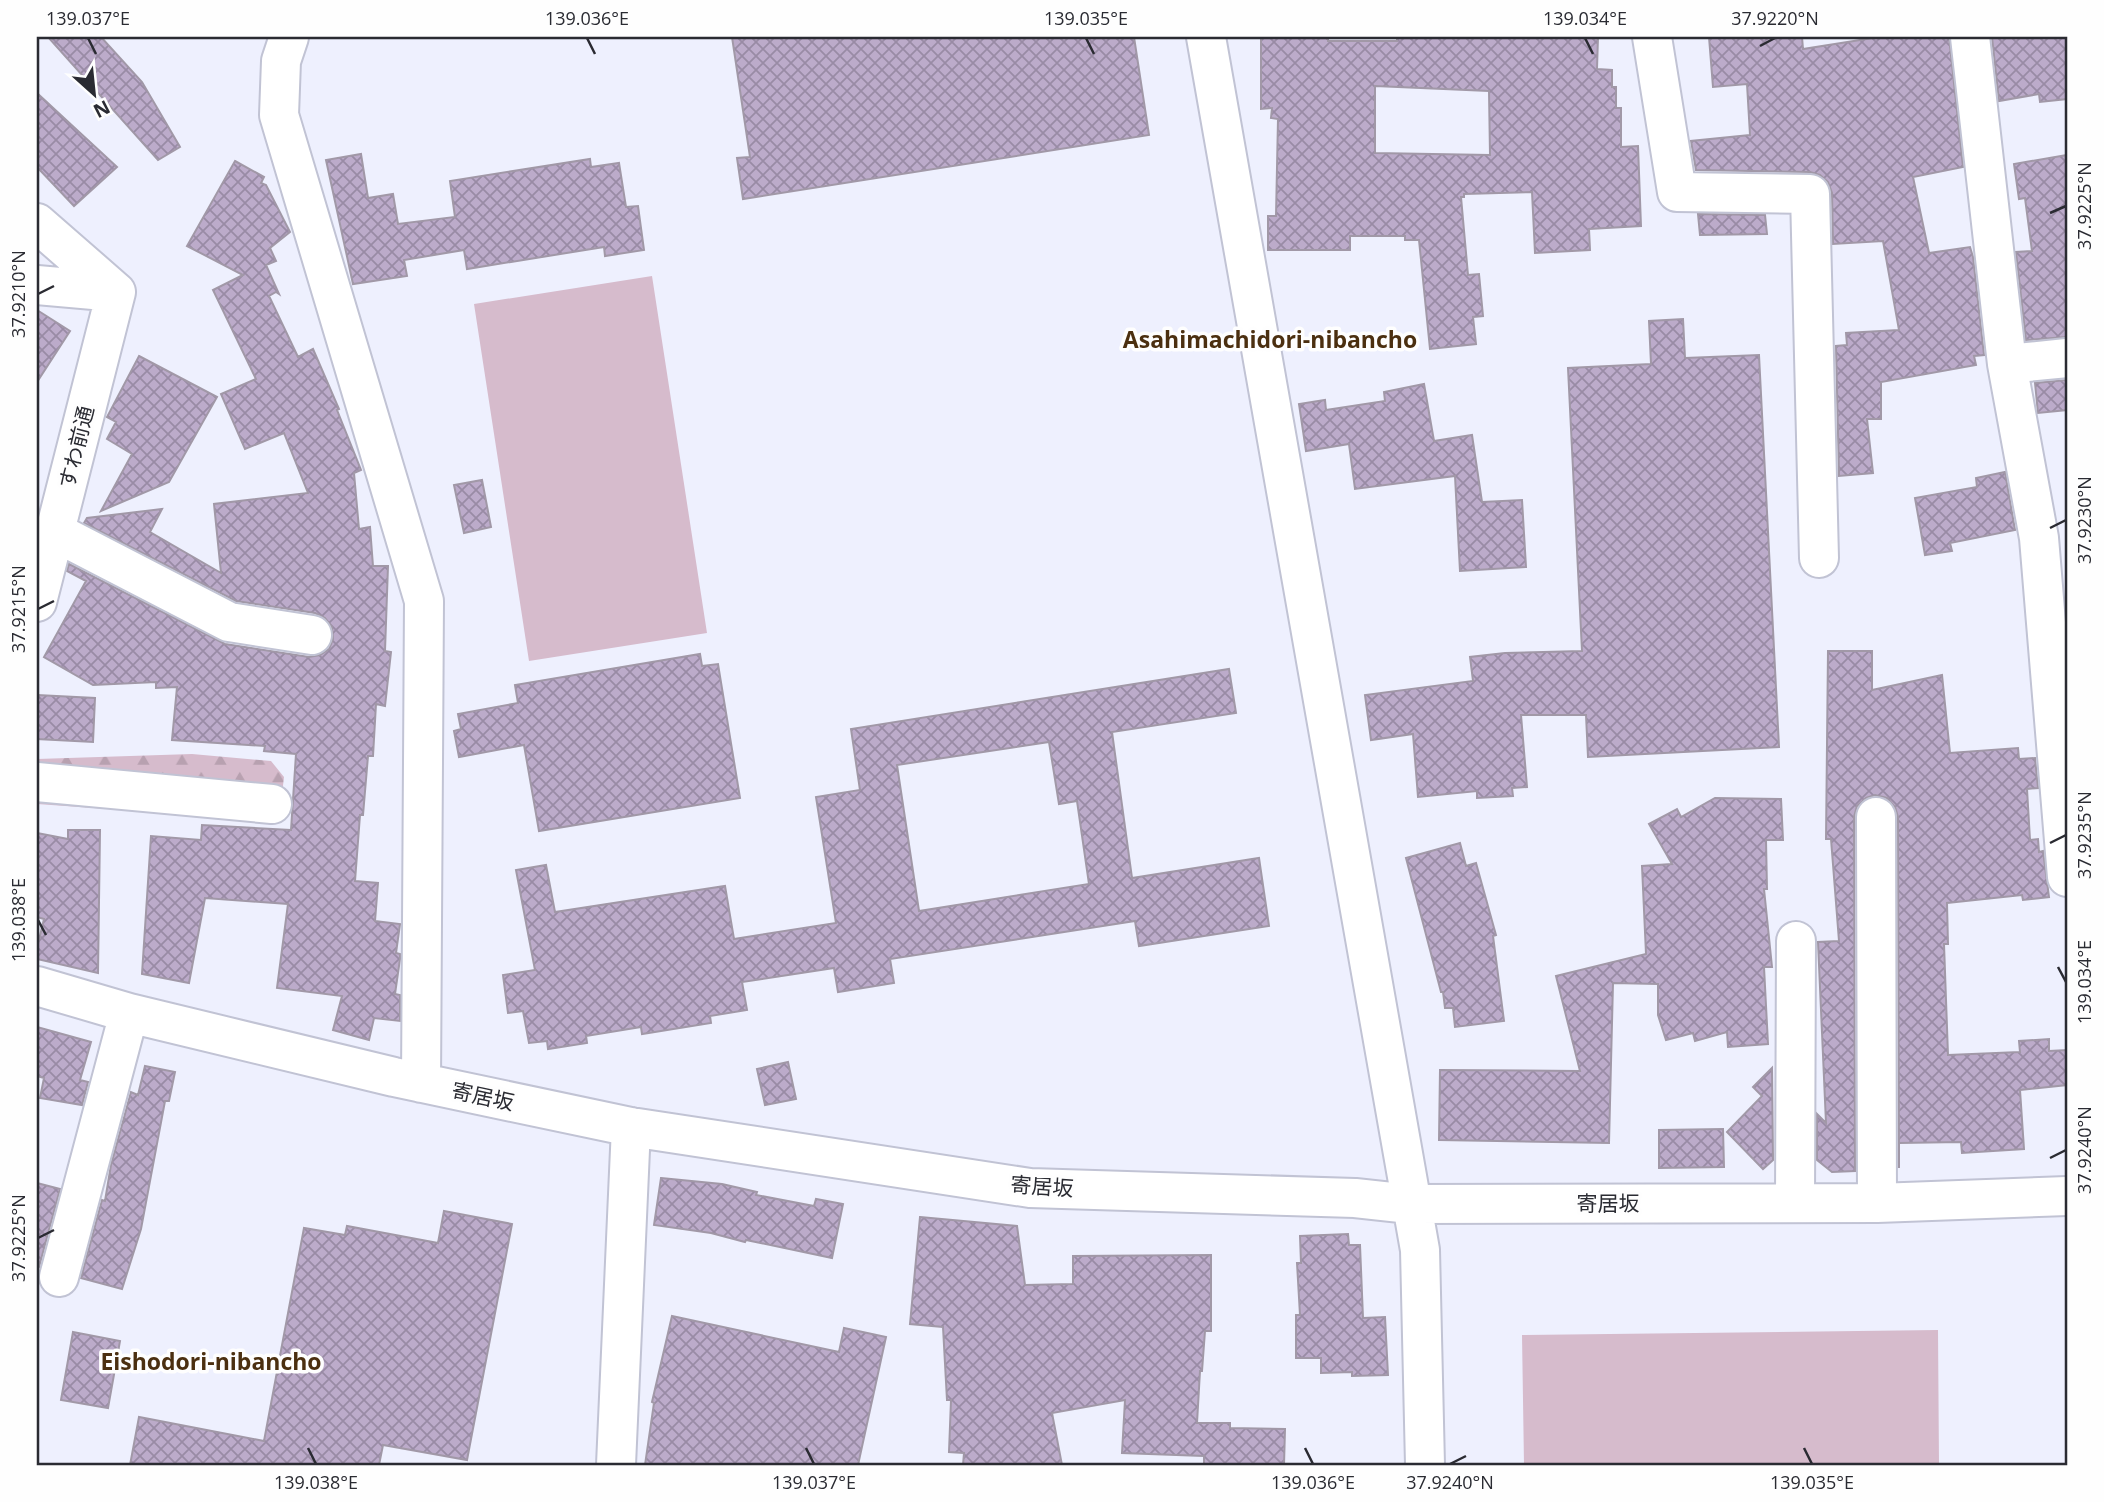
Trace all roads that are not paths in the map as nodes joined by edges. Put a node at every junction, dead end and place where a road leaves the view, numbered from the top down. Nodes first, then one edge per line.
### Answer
1 (289, 37) edge
2 (1206, 37) edge
3 (1652, 37) edge
4 (1970, 37) edge
5 (37, 223) edge
6 (37, 285) edge
7 (116, 292) junction
8 (2067, 358) edge
9 (2007, 364) junction
10 (55, 532) junction
11 (2053, 536) edge
12 (1819, 558) dead end
13 (37, 602) edge
14 (312, 635) dead end
15 (37, 782) edge
16 (272, 804) dead end
17 (1876, 817) dead end
18 (2067, 877) edge
19 (1796, 941) dead end
20 (37, 986) edge
21 (129, 1013) junction
22 (421, 1083) junction
23 (631, 1127) junction
24 (2067, 1196) edge
25 (1795, 1202) junction
26 (1877, 1203) junction
27 (1410, 1204) junction
28 (60, 1277) dead end
29 (616, 1465) edge
30 (1425, 1465) edge

1 - 22 street
2 - 27 street
3 - 12 street
4 - 9 street
5 - 7 street
6 - 7 street
7 - 10 street, すわ前通
8 - 9 street
9 - 11 street
10 - 13 street, すわ前通
10 - 14 street
11 - 18 street
15 - 16 street
17 - 26 street
19 - 25 street
20 - 21 street, 寄居坂
21 - 22 street, 寄居坂
21 - 28 street
22 - 23 street, 寄居坂
23 - 27 street, 寄居坂
23 - 29 street
24 - 26 street, 寄居坂
25 - 26 street, 寄居坂
25 - 27 street, 寄居坂
27 - 30 street

